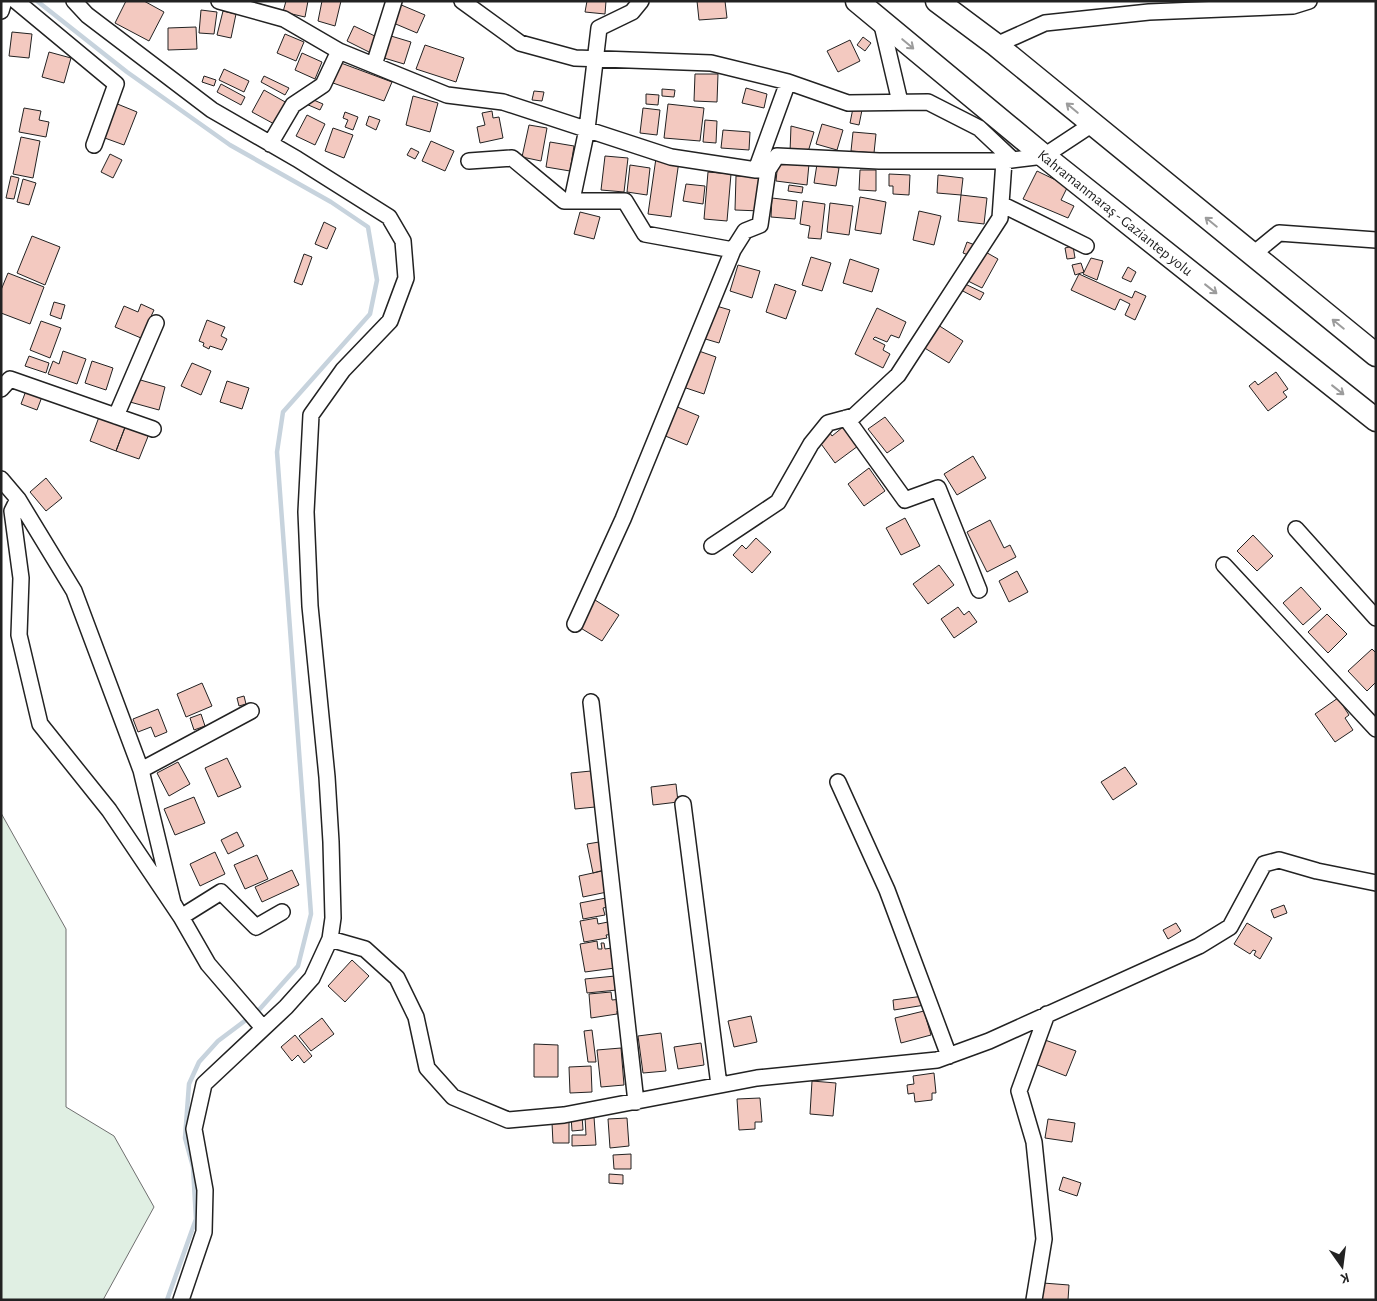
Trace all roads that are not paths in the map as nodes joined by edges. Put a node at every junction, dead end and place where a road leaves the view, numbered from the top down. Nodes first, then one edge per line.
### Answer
1 (4, 1) edge
2 (16, 1) edge
3 (74, 1) edge
4 (219, 1) edge
5 (394, 1) edge
6 (462, 1) edge
7 (641, 1) edge
8 (857, 1) edge
9 (937, 1) edge
10 (1309, 1) edge
11 (1, 11) edge
12 (881, 21) junction
13 (996, 45) junction
14 (339, 52) junction
15 (594, 58) junction
16 (374, 65) junction
17 (788, 82) junction
18 (900, 102) junction
19 (1091, 125) junction
20 (586, 128) junction
21 (270, 144) junction
22 (94, 145) dead end
23 (1044, 156) junction
24 (469, 161) dead end
25 (1008, 161) junction
26 (762, 170) junction
27 (572, 200) junction
28 (1001, 204) junction
29 (1376, 240) edge
30 (1086, 246) dead end
31 (733, 250) junction
32 (1252, 255) junction
33 (156, 323) dead end
34 (1376, 355) edge
35 (1, 389) edge
36 (116, 416) junction
37 (846, 418) junction
38 (1376, 420) edge
39 (153, 429) dead end
40 (1, 479) edge
41 (18, 499) junction
42 (1296, 528) dead end
43 (712, 546) dead end
44 (1224, 565) dead end
45 (979, 590) dead end
46 (1376, 618) edge
47 (575, 624) dead end
48 (591, 702) dead end
49 (251, 711) dead end
50 (1376, 729) edge
51 (141, 770) junction
52 (838, 782) dead end
53 (683, 804) dead end
54 (1376, 883) edge
55 (282, 912) dead end
56 (180, 917) junction
57 (330, 939) junction
58 (1047, 1014) junction
59 (263, 1028) junction
60 (949, 1056) junction
61 (718, 1085) junction
62 (636, 1102) junction
63 (181, 1300) edge
64 (1034, 1300) edge

1 - 11 street
2 - 22 street
3 - 21 street
4 - 14 street
5 - 16 street
6 - 15 street
7 - 15 street
8 - 12 highway, Kahramanmaraş - Gaziantep yolu
9 - 13 highway
10 - 13 street
12 - 18 street
12 -> 23 highway, Kahramanmaraş - Gaziantep yolu
19 -> 13 highway
14 - 16 street
14 - 21 street
15 - 17 street
15 - 20 street
16 - 20 street
17 - 18 street
17 - 26 street
18 - 25 street
19 - 23 street
32 -> 19 highway
20 - 26 street
20 - 27 street
21 - 57 street
23 - 25 street
23 -> 38 highway, Kahramanmaraş - Gaziantep yolu
24 - 27 street
25 - 26 street
25 - 28 street
26 - 31 street
27 - 31 street
28 - 30 street
28 - 37 street
29 - 32 street
31 - 47 street
34 -> 32 highway
33 - 36 street
35 - 36 street
36 - 39 street
37 - 43 street
37 - 45 street
40 - 41 street
41 - 51 street
41 - 56 street
42 - 46 street
44 - 50 street
48 - 62 street
49 - 51 street
51 - 56 street
52 - 60 street
53 - 61 street
54 - 58 street
55 - 56 street
56 - 59 street
57 - 59 street
57 - 62 street
58 - 60 street
58 - 64 street
59 - 63 street
60 - 61 street
61 - 62 street

